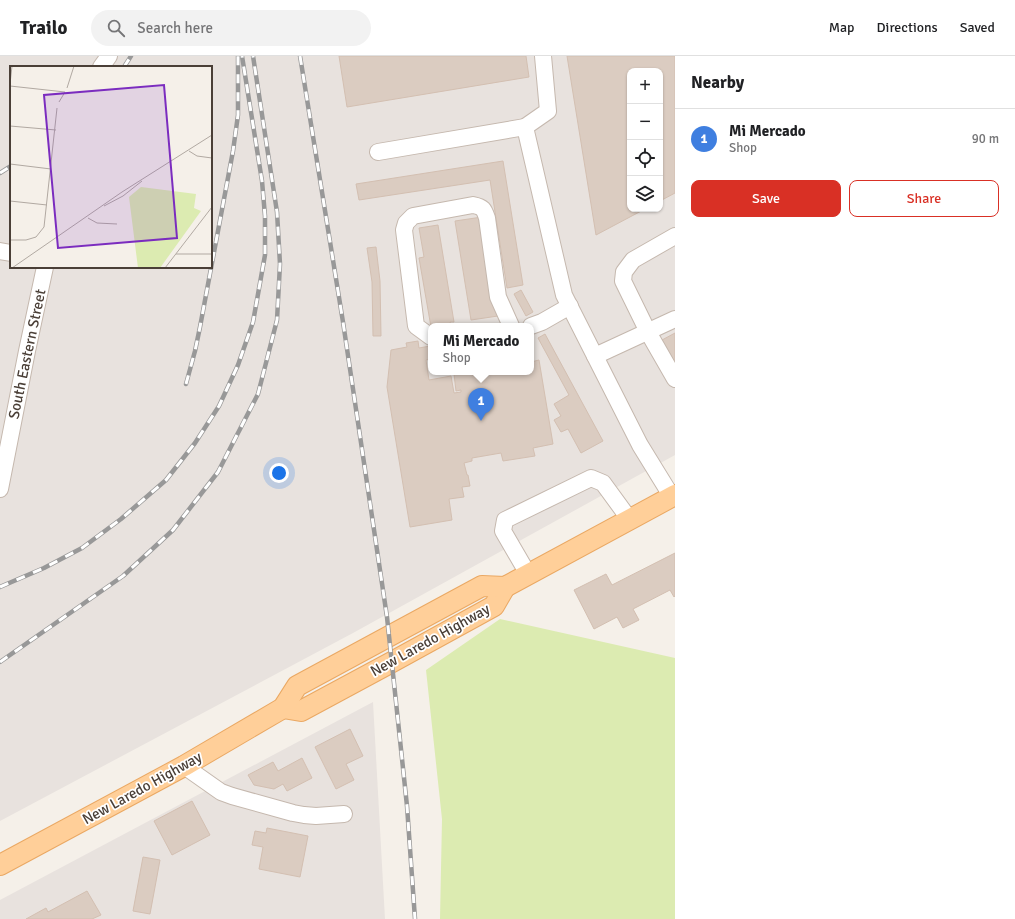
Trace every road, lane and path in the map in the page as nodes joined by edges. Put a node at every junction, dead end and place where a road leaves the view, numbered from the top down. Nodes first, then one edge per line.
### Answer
1 (109, 56) edge
2 (543, 56) edge
3 (102, 66) edge
4 (525, 127) junction
5 (378, 152) dead end
6 (675, 236) edge
7 (0, 250) edge
8 (10, 253) edge
9 (45, 268) edge
10 (567, 301) junction
11 (675, 319) edge
12 (510, 323) edge
13 (534, 325) edge
14 (648, 332) junction
15 (428, 335) edge
16 (595, 356) junction
17 (675, 380) edge
18 (2, 471) edge
19 (0, 489) edge
20 (674, 496) edge
21 (630, 520) junction
22 (528, 574) junction
23 (184, 766) junction
24 (344, 814) dead end
25 (0, 865) edge

1 - 3 street
2 - 4 street
4 - 5 street
4 - 10 street
6 - 14 street
7 - 8 street
9 - 18 street, South Eastern Street
10 - 13 street
10 - 16 street
11 - 14 street
12 - 15 street
14 - 16 street
14 - 17 street
16 - 20 street
18 - 19 street, South Eastern Street
20 - 21 main road, New Laredo Highway
21 - 22 main road, New Laredo Highway
21 - 22 street
22 - 23 main road, New Laredo Highway
23 - 24 street
23 - 25 main road, New Laredo Highway

